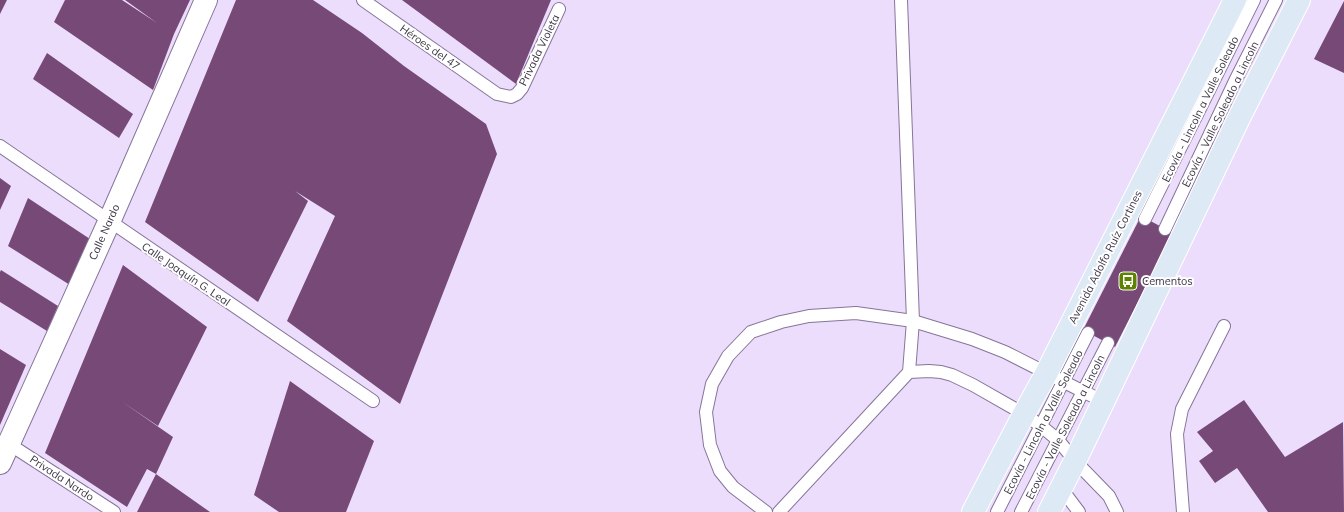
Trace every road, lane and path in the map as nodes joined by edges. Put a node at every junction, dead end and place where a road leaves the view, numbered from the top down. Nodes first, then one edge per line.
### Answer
1 (206, 0) edge
2 (363, 0) edge
3 (901, 0) edge
4 (1235, 0) edge
5 (1254, 0) edge
6 (1276, 0) edge
7 (1299, 0) edge
8 (559, 9) dead end
9 (497, 94) joint
10 (0, 146) edge
11 (1146, 219) dead end
12 (109, 222) junction
13 (1165, 228) dead end
14 (913, 320) junction
15 (1224, 326) dead end
16 (1088, 332) dead end
17 (1108, 343) dead end
18 (909, 372) junction
19 (1054, 377) junction
20 (1082, 391) junction
21 (373, 401) dead end
22 (1103, 401) junction
23 (1024, 414) junction
24 (1041, 426) junction
25 (1058, 440) junction
26 (4, 453) edge
27 (1075, 461) junction
28 (1061, 488) junction
29 (114, 512) edge
30 (766, 512) edge
31 (779, 512) edge
32 (973, 512) edge
33 (997, 512) edge
34 (1021, 512) edge
35 (1049, 512) edge
36 (1079, 512) edge
37 (1117, 512) edge
38 (1183, 512) edge

1 - 12 street, Calle Nardo
2 - 9 lane, Héroes del 47
3 - 14 lane
4 - 19 main road, Avenida Adolfo Ruíz Cortines
5 - 11 lane, Ecovía - Lincoln a Valle Soleado
6 - 13 lane, Ecovía - Valle Soleado a Lincoln
7 - 22 main road
8 - 9 lane, Privada Violeta
10 - 12 lane, Calle Joaquín G. Leal
12 - 21 lane, Calle Joaquín G. Leal
12 - 26 street, Calle Nardo
14 - 18 lane
14 - 19 lane
14 - 30 lane
15 - 38 lane
16 - 19 lane, Ecovía - Lincoln a Valle Soleado
17 - 20 lane, Ecovía - Valle Soleado a Lincoln
18 - 23 lane
18 - 31 lane
19 - 20 lane
19 - 23 main road, Avenida Adolfo Ruíz Cortines
19 - 24 lane, Ecovía - Lincoln a Valle Soleado
20 - 22 lane
20 - 25 lane, Ecovía - Valle Soleado a Lincoln
22 - 27 main road
23 - 24 lane
23 - 32 main road, Avenida Adolfo Ruíz Cortines
24 - 25 lane
24 - 33 lane, Ecovía - Lincoln a Valle Soleado
25 - 27 lane
25 - 34 lane, Ecovía - Valle Soleado a Lincoln
26 - 29 lane, Privada Nardo
27 - 28 main road
27 - 37 lane
28 - 35 main road
28 - 36 lane

